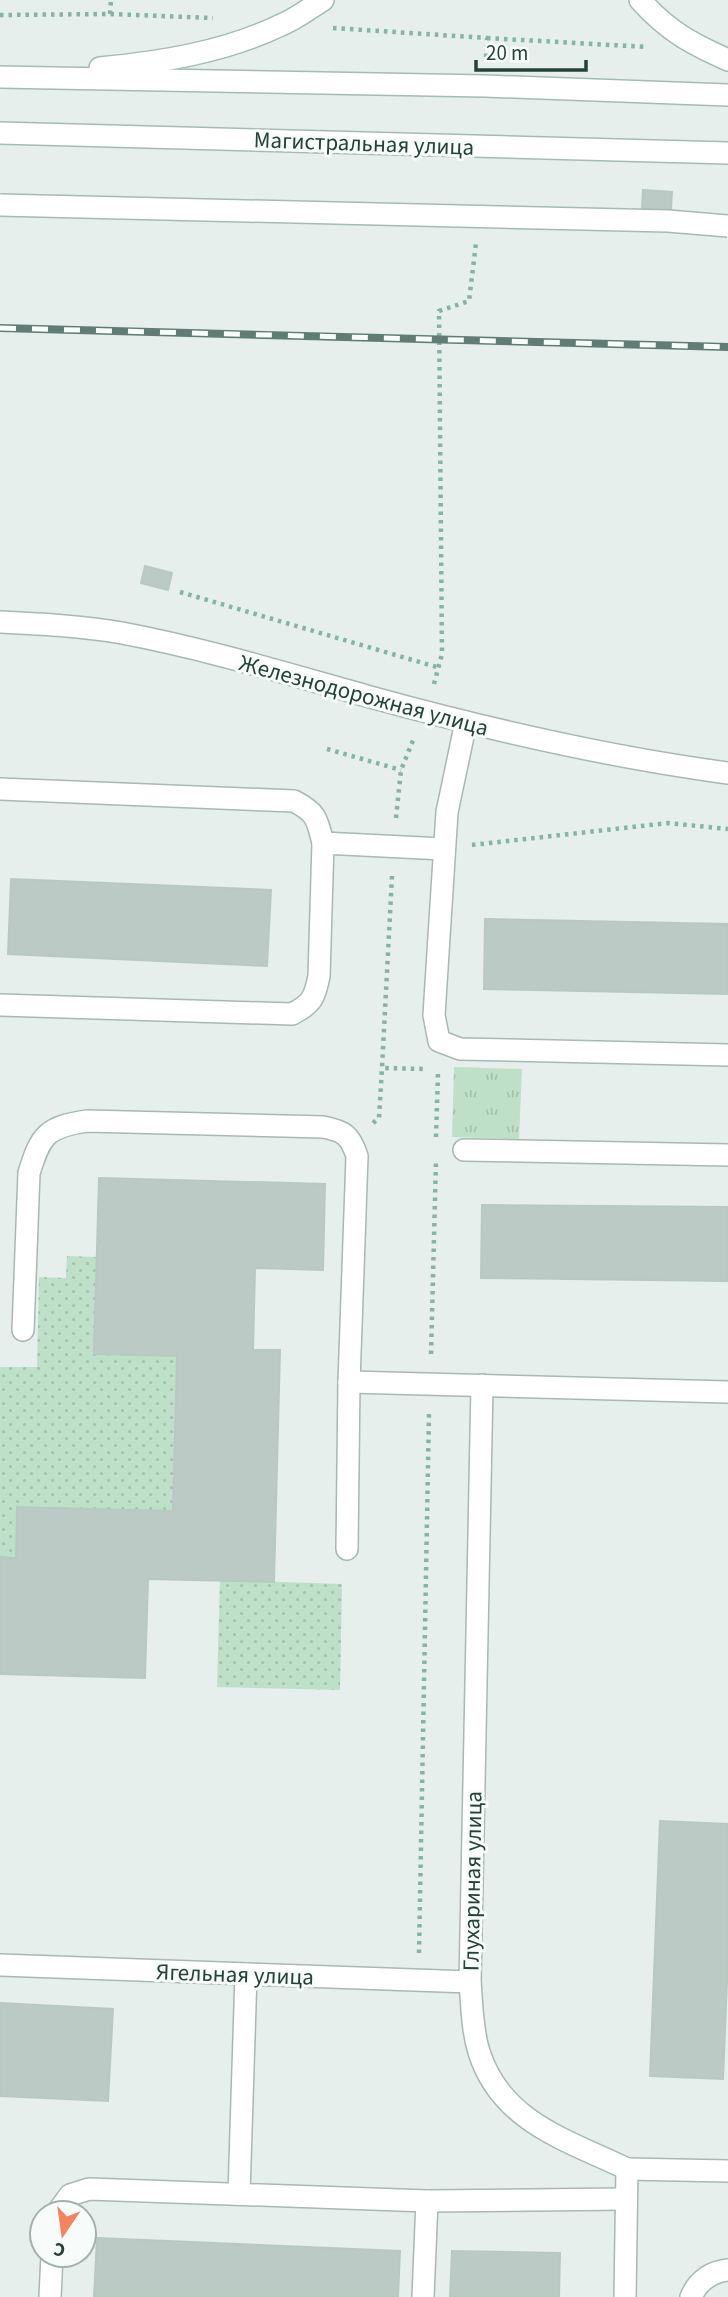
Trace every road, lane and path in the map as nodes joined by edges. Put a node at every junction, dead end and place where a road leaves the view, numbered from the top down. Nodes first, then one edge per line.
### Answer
1 (111, 0) edge
2 (323, 0) edge
3 (640, 0) edge
4 (110, 14) dead end
5 (487, 38) dead end
6 (693, 44) junction
7 (728, 60) edge
8 (0, 77) edge
9 (728, 95) edge
10 (0, 133) edge
11 (728, 153) edge
12 (0, 205) edge
13 (728, 226) edge
14 (477, 233) dead end
15 (180, 592) dead end
16 (0, 622) edge
17 (466, 722) junction
18 (327, 749) dead end
19 (401, 770) dead end
20 (728, 773) edge
21 (0, 789) edge
22 (728, 829) edge
23 (323, 843) junction
24 (443, 849) junction
25 (0, 1005) edge
26 (728, 1055) edge
27 (382, 1068) dead end
28 (352, 1139) junction
29 (464, 1150) dead end
30 (728, 1155) edge
31 (23, 1330) dead end
32 (349, 1382) junction
33 (482, 1385) junction
34 (728, 1392) edge
35 (346, 1549) dead end
36 (0, 1965) edge
37 (246, 1975) junction
38 (470, 1982) junction
39 (627, 2169) junction
40 (728, 2171) edge
41 (239, 2194) junction
42 (67, 2199) edge
43 (626, 2199) junction
44 (427, 2201) junction
45 (51, 2269) edge
46 (728, 2270) edge
47 (50, 2297) edge
48 (424, 2297) edge
49 (625, 2297) edge
50 (691, 2297) edge

1 - 4 path
2 - 8 main road
3 - 6 main road
5 - 6 path
6 - 7 main road
8 - 9 main road
10 - 11 main road, Магистральная улица
12 - 13 main road, bridge
14 - 15 path
16 - 17 main road, Железнодорожная улица
17 - 20 main road, Железнодорожная улица
17 - 24 main road
18 - 19 path
21 - 23 main road
22 - 24 path
23 - 24 main road
23 - 25 main road
24 - 26 main road
27 - 28 path
28 - 31 main road
28 - 32 main road
29 - 30 main road
32 - 33 main road
32 - 35 main road
33 - 34 main road
33 - 38 main road, Глухариная улица
36 - 37 main road, Ягельная улица
37 - 38 main road, Ягельная улица
37 - 41 main road
38 - 39 main road, Глухариная улица
39 - 40 main road
39 - 43 main road
41 - 42 main road
41 - 44 main road
43 - 44 main road
43 - 49 main road
44 - 48 main road
45 - 47 main road
46 - 50 main road

